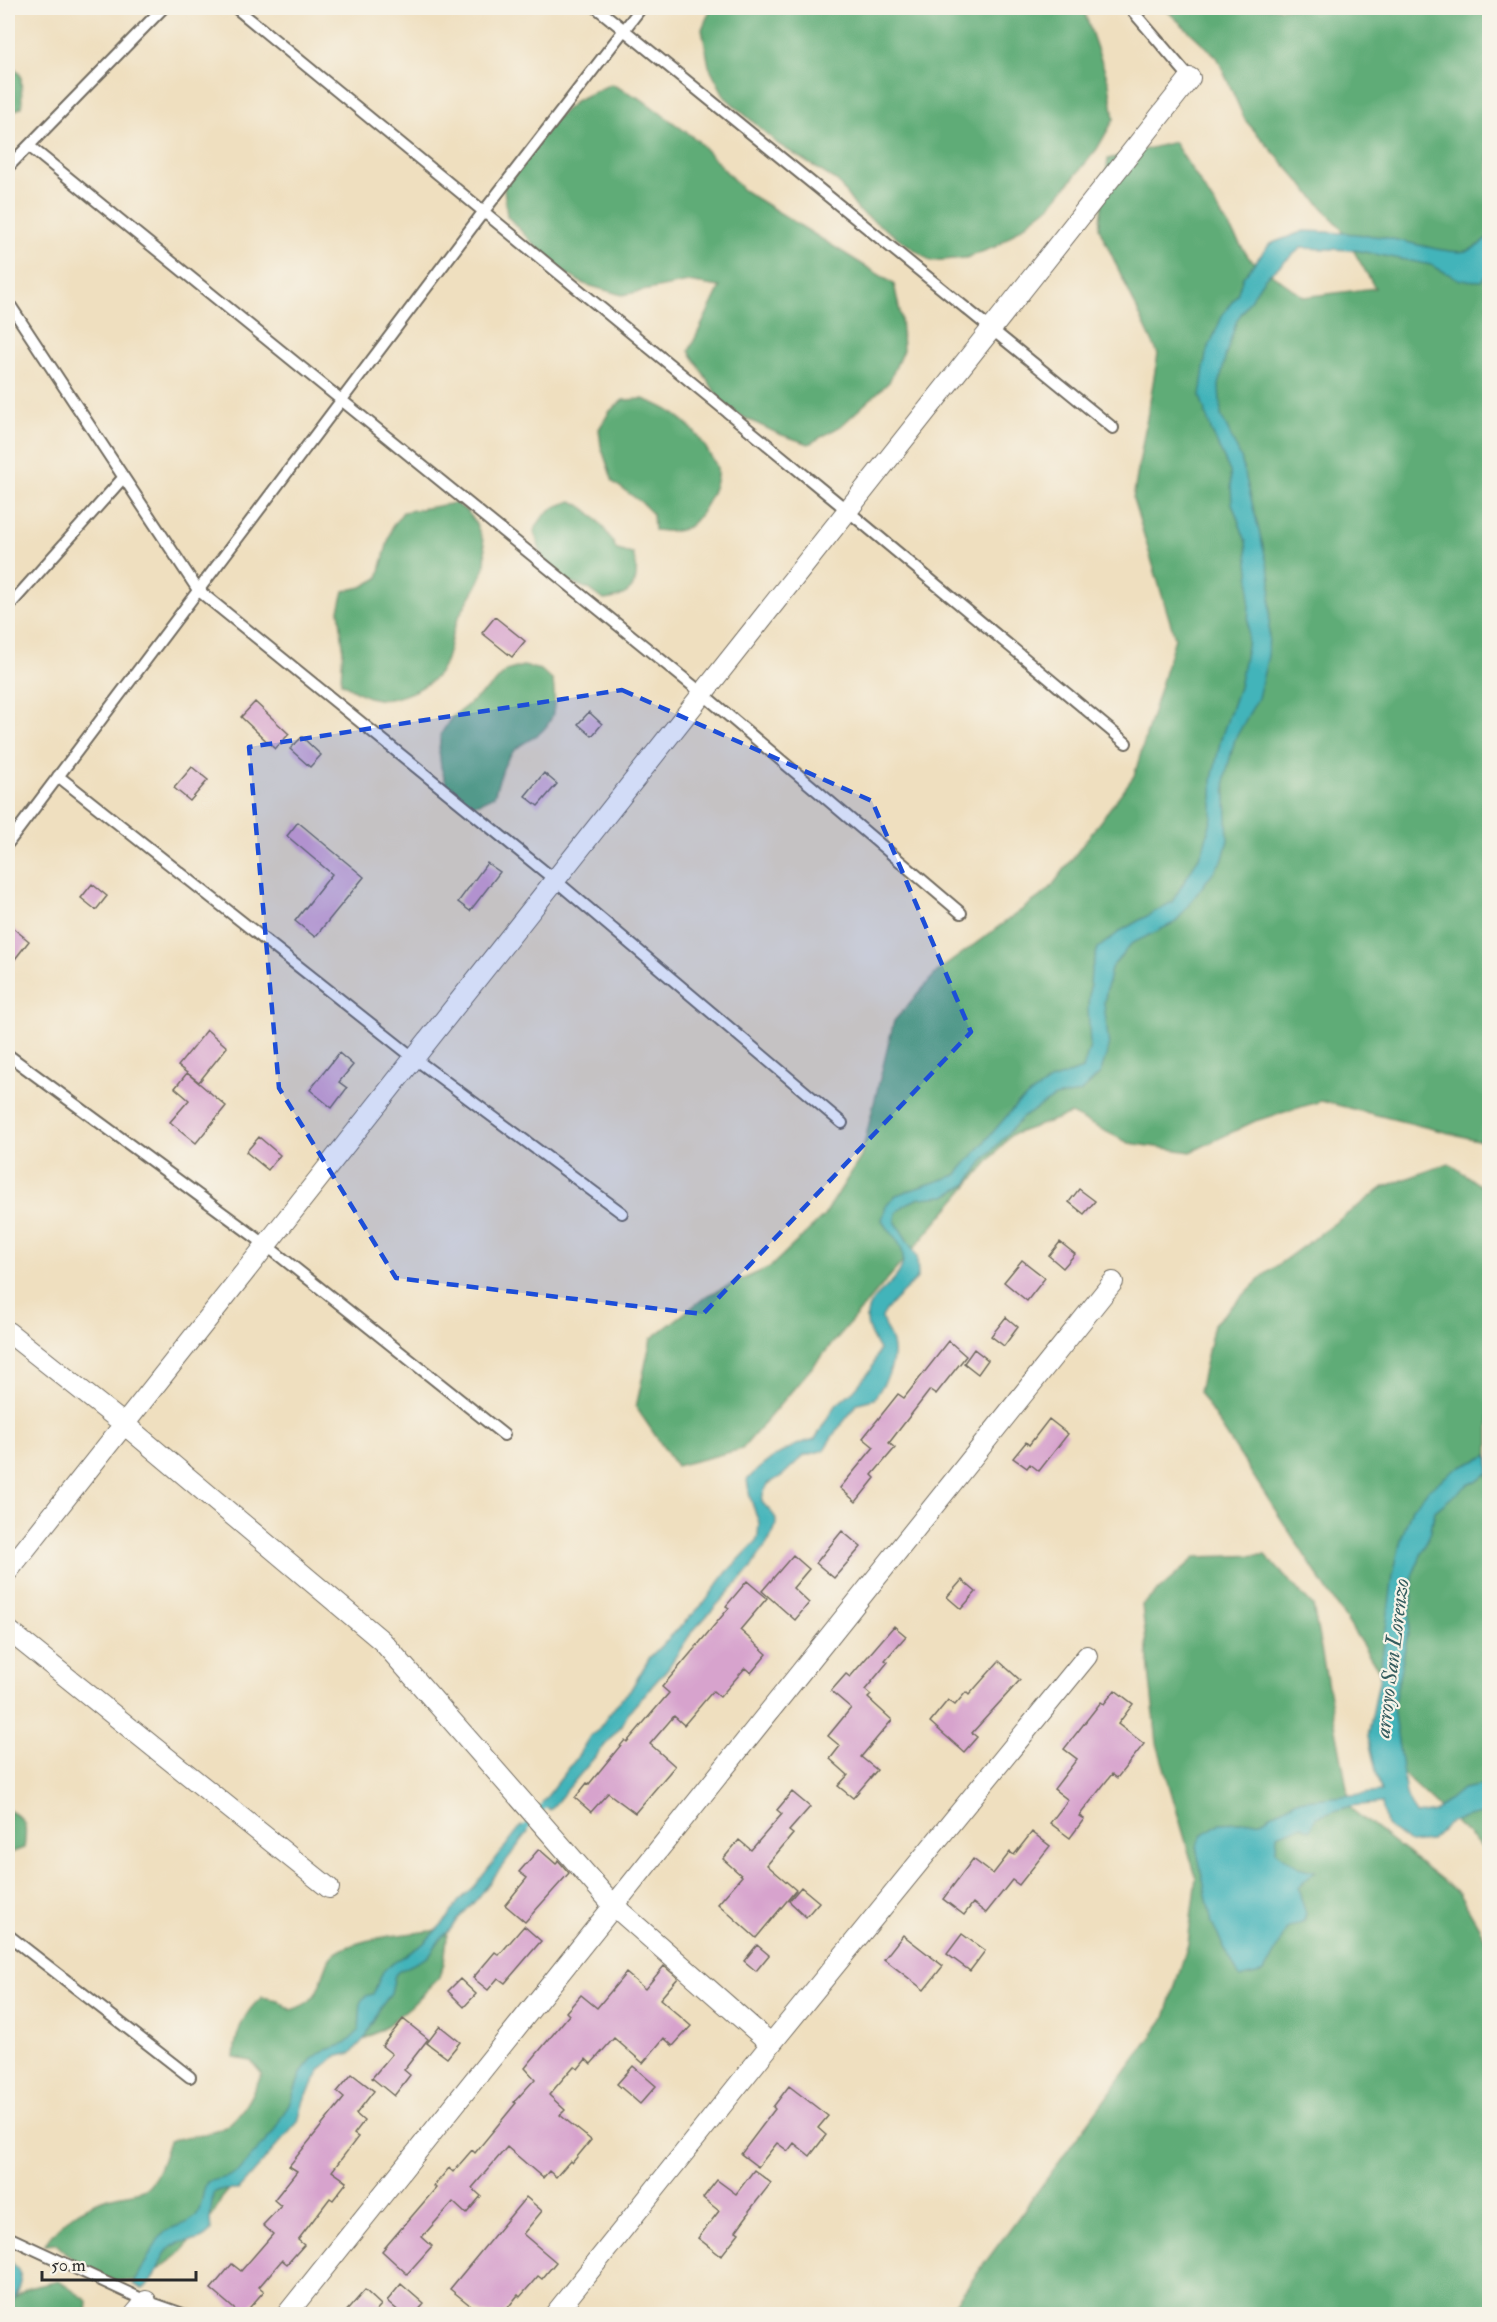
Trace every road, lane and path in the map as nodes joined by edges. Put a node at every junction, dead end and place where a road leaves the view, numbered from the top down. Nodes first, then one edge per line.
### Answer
1 (163, 8) edge
2 (236, 8) edge
3 (597, 8) edge
4 (641, 8) edge
5 (1130, 8) edge
6 (624, 30) junction
7 (1190, 78) joint
8 (29, 146) junction
9 (8, 167) edge
10 (484, 211) junction
11 (8, 302) edge
12 (992, 329) junction
13 (341, 401) junction
14 (1113, 428) dead end
15 (123, 477) junction
16 (848, 511) junction
17 (198, 590) junction
18 (8, 607) edge
19 (703, 694) junction
20 (1126, 743) dead end
21 (58, 776) junction
22 (8, 843) edge
23 (555, 880) junction
24 (961, 913) dead end
25 (8, 1055) edge
26 (414, 1058) junction
27 (842, 1123) dead end
28 (622, 1213) dead end
29 (266, 1245) junction
30 (1113, 1282) dead end
31 (8, 1332) edge
32 (124, 1424) junction
33 (504, 1435) dead end
34 (8, 1572) edge
35 (8, 1630) edge
36 (1087, 1656) dead end
37 (329, 1888) dead end
38 (614, 1906) junction
39 (8, 1935) edge
40 (771, 2044) junction
41 (190, 2077) dead end
42 (8, 2237) edge
43 (140, 2308) edge
44 (183, 2314) edge
45 (287, 2314) edge
46 (555, 2314) edge

1 - 8 lane
2 - 10 lane
3 - 6 lane
4 - 6 lane
5 - 7 lane
6 - 10 lane
6 - 12 lane
7 - 12 street
8 - 9 lane
8 - 13 lane
10 - 13 lane
10 - 16 lane
11 - 15 lane
12 - 14 lane
12 - 16 street
13 - 17 lane
13 - 19 lane
15 - 17 lane
15 - 18 lane
16 - 19 street
16 - 20 lane
17 - 21 lane
17 - 23 lane
19 - 23 street
19 - 24 lane
21 - 22 lane
21 - 26 lane
23 - 26 street
23 - 27 lane
25 - 29 lane
26 - 28 lane
26 - 29 street
29 - 32 street
29 - 33 lane
30 - 38 street
31 - 32 street
32 - 34 street
32 - 38 street
35 - 37 street
36 - 40 street
38 - 40 street
38 - 45 street
39 - 41 lane
40 - 46 street
42 - 43 lane
43 - 44 lane

